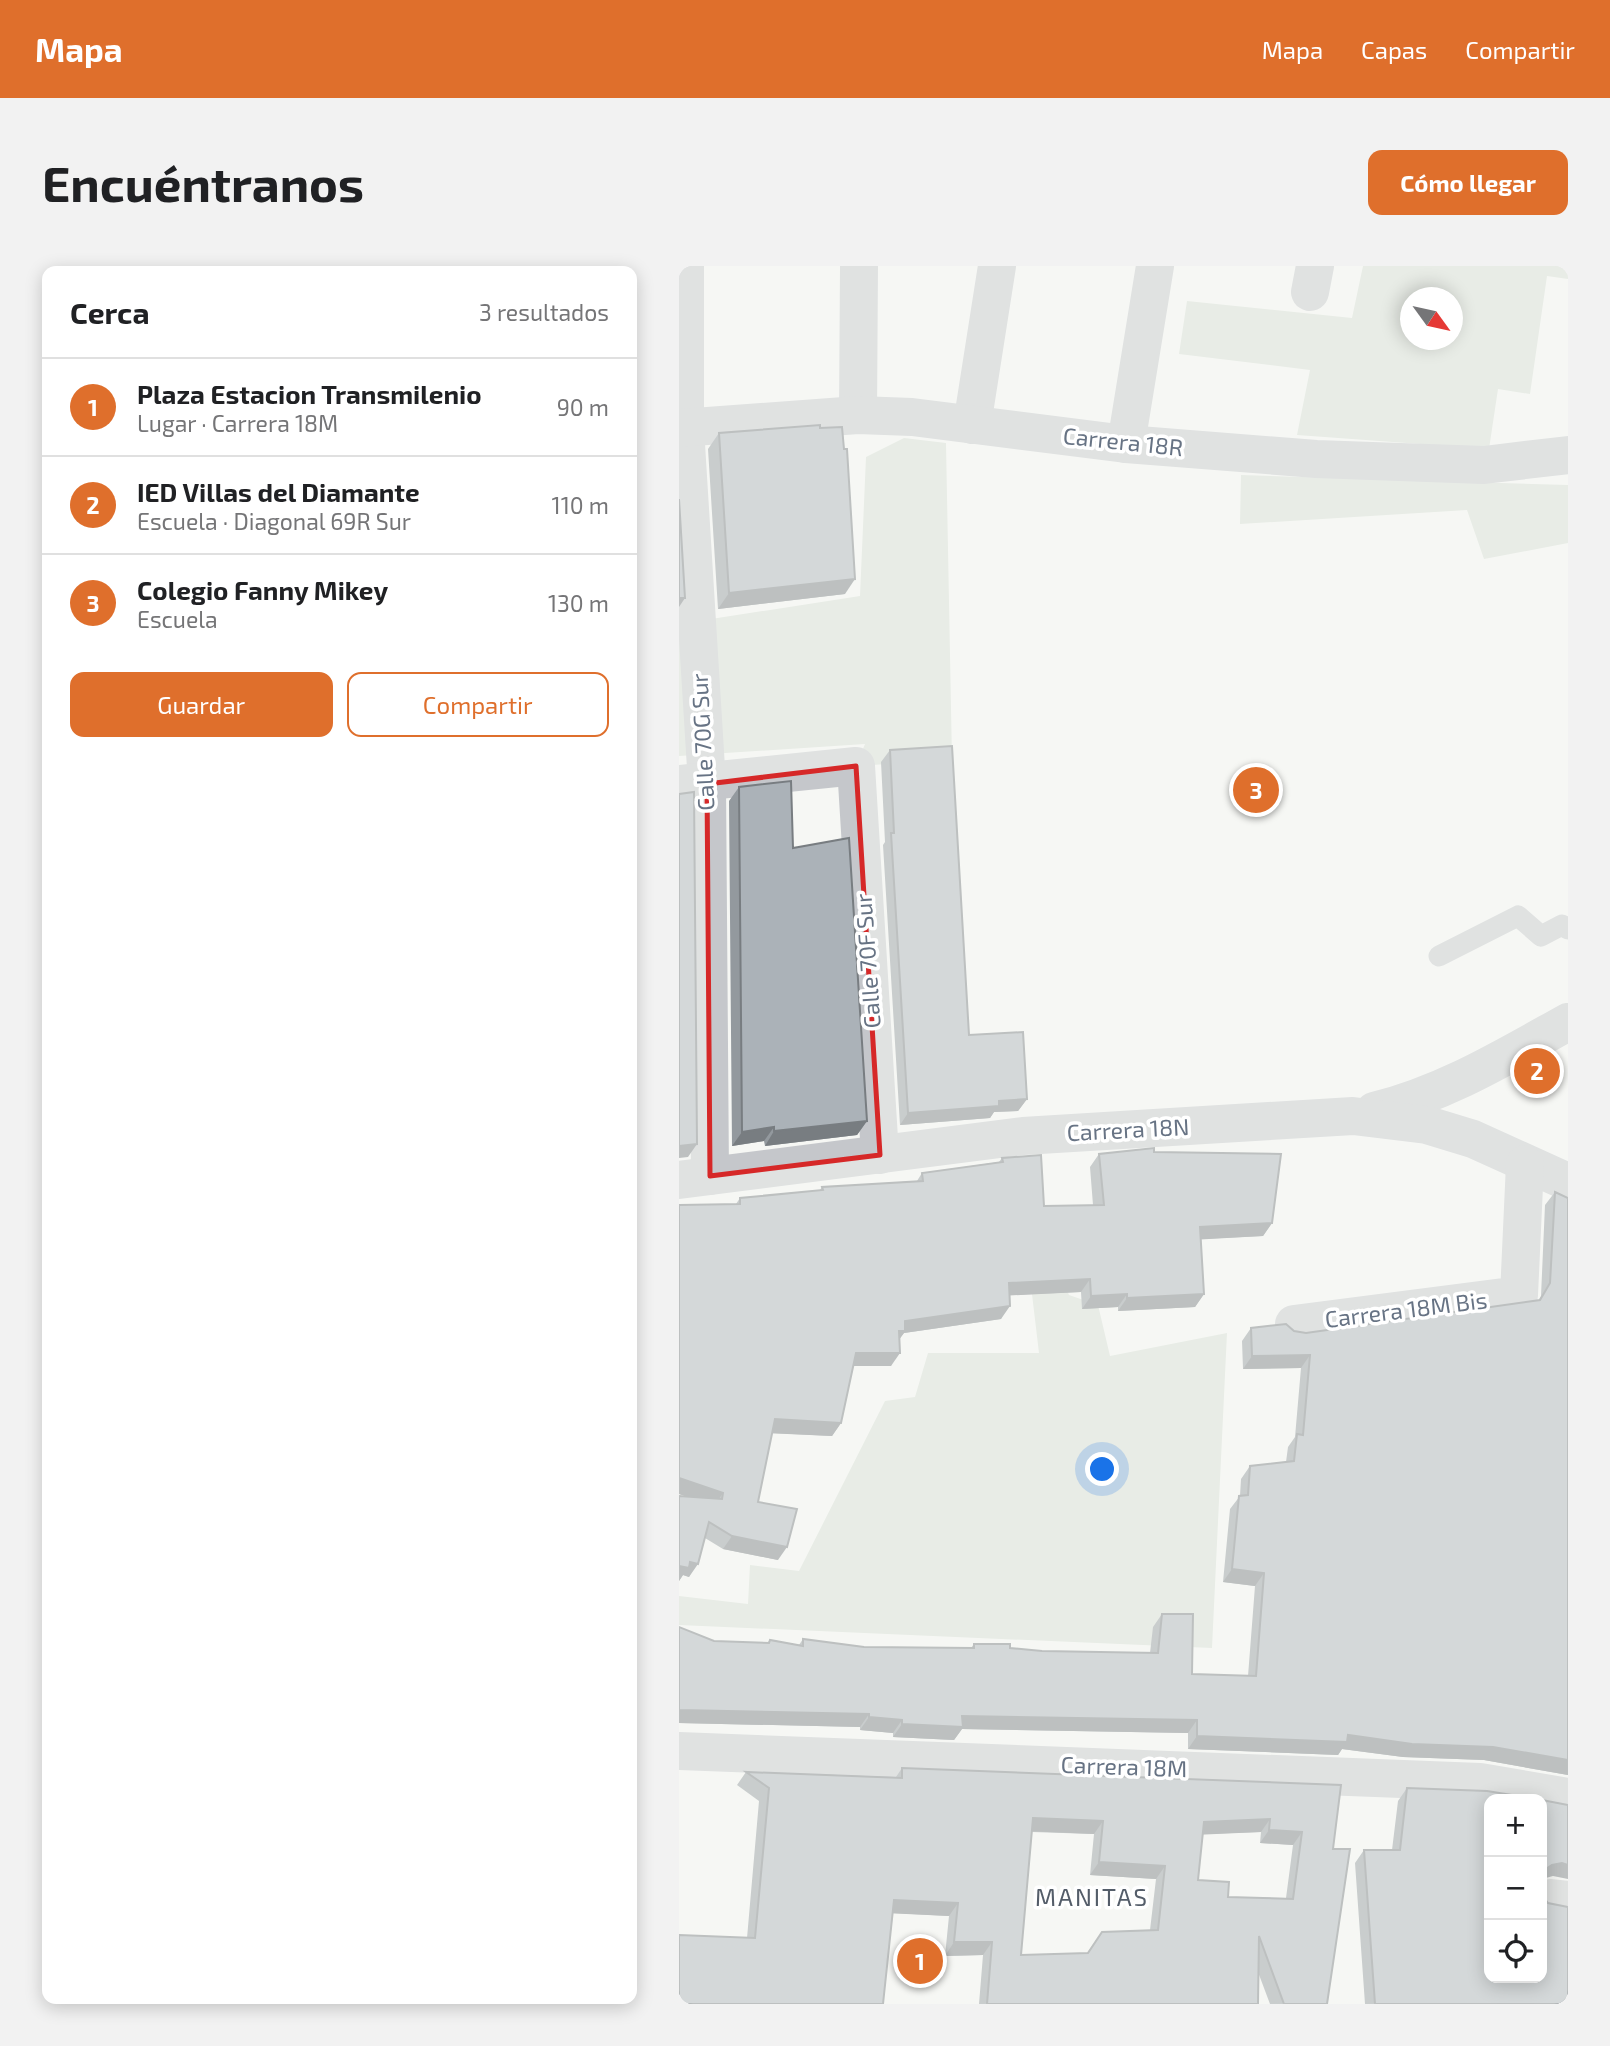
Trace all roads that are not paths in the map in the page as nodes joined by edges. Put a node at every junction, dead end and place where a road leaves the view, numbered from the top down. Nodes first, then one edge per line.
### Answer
1 (859, 266) edge
2 (997, 266) edge
3 (1155, 266) edge
4 (683, 269) edge
5 (858, 415) junction
6 (972, 425) junction
7 (682, 428) edge
8 (1126, 444) junction
9 (1568, 455) edge
10 (693, 784) edge
11 (1568, 929) edge
12 (1439, 956) dead end
13 (1568, 1022) edge
14 (1353, 1116) junction
15 (880, 1155) junction
16 (1525, 1164) junction
17 (695, 1178) edge
18 (1568, 1182) edge
19 (1294, 1324) dead end
20 (679, 1751) edge
21 (1568, 1797) edge

1 - 5 street
2 - 6 street
3 - 8 street
4 - 7 street, Calle 70G Sur
5 - 6 street, Carrera 18R
5 - 7 street, Carrera 18R
6 - 8 street, Carrera 18R
7 - 10 street, Calle 70G Sur
8 - 9 street, Carrera 18R
10 - 15 street, Calle 70F Sur
10 - 17 street, Calle 70G Sur
11 - 12 lane
13 - 14 street
14 - 15 street, Carrera 18N
14 - 16 street, Carrera 18N
15 - 17 street, Carrera 18N
16 - 18 street, Carrera 18N
16 - 19 street, Carrera 18M Bis
20 - 21 street, Carrera 18M

